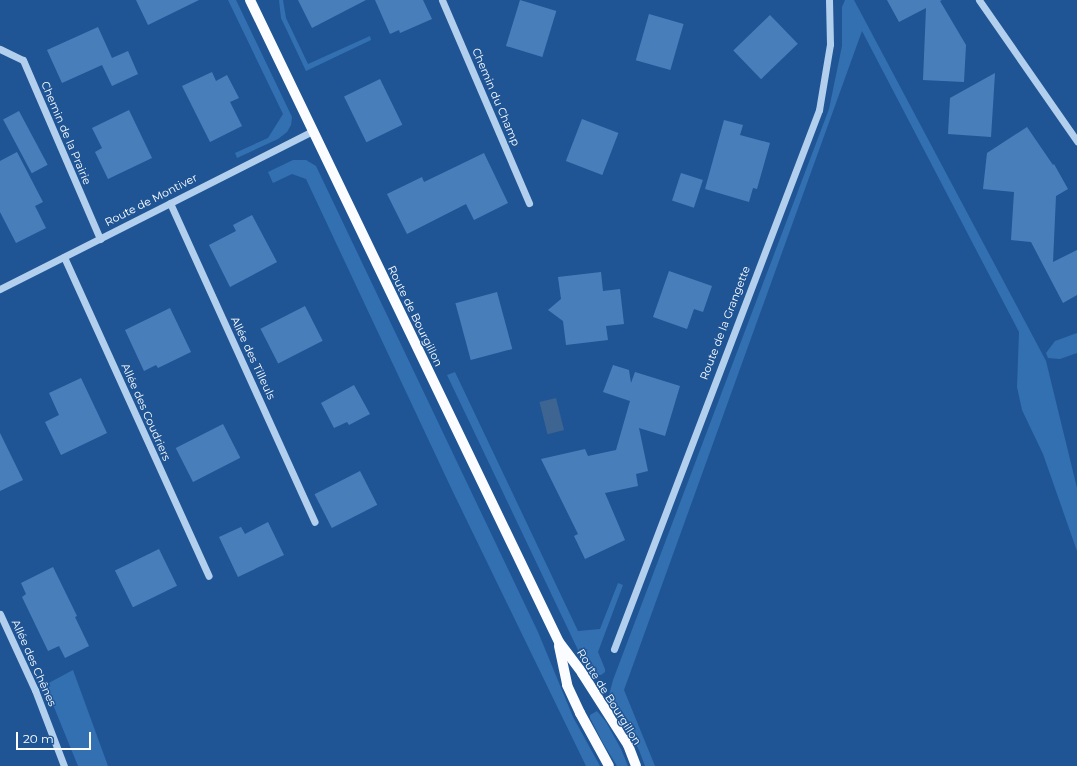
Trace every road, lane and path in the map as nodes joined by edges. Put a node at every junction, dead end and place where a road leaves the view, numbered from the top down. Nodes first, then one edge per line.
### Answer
1 (250, 0) edge
2 (442, 0) edge
3 (829, 0) edge
4 (980, 0) edge
5 (0, 49) edge
6 (313, 131) junction
7 (1077, 141) edge
8 (170, 203) junction
9 (529, 203) dead end
10 (100, 239) junction
11 (64, 257) junction
12 (0, 289) edge
13 (315, 522) dead end
14 (208, 576) dead end
15 (0, 614) edge
16 (558, 642) junction
17 (614, 649) dead end
18 (64, 766) edge
19 (609, 766) edge
20 (636, 766) edge

1 - 6 main road, Route de Bourgillon
2 - 9 street, Chemin du Champ
3 - 17 street, Route de la Grangette
4 - 7 street
5 - 10 street, Chemin de la Prairie
6 - 8 street, Route de Montiver
6 - 16 main road, Route de Bourgillon
8 - 10 street, Route de Montiver
8 - 13 street, Allée des Tilleuls
10 - 11 street, Route de Montiver
11 - 12 street, Route de Montiver
11 - 14 street, Allée des Coudriers
15 - 18 street, Allée des Chênes
16 - 19 main road, Route de Bourgillon
16 - 20 main road, Route de Bourgillon

